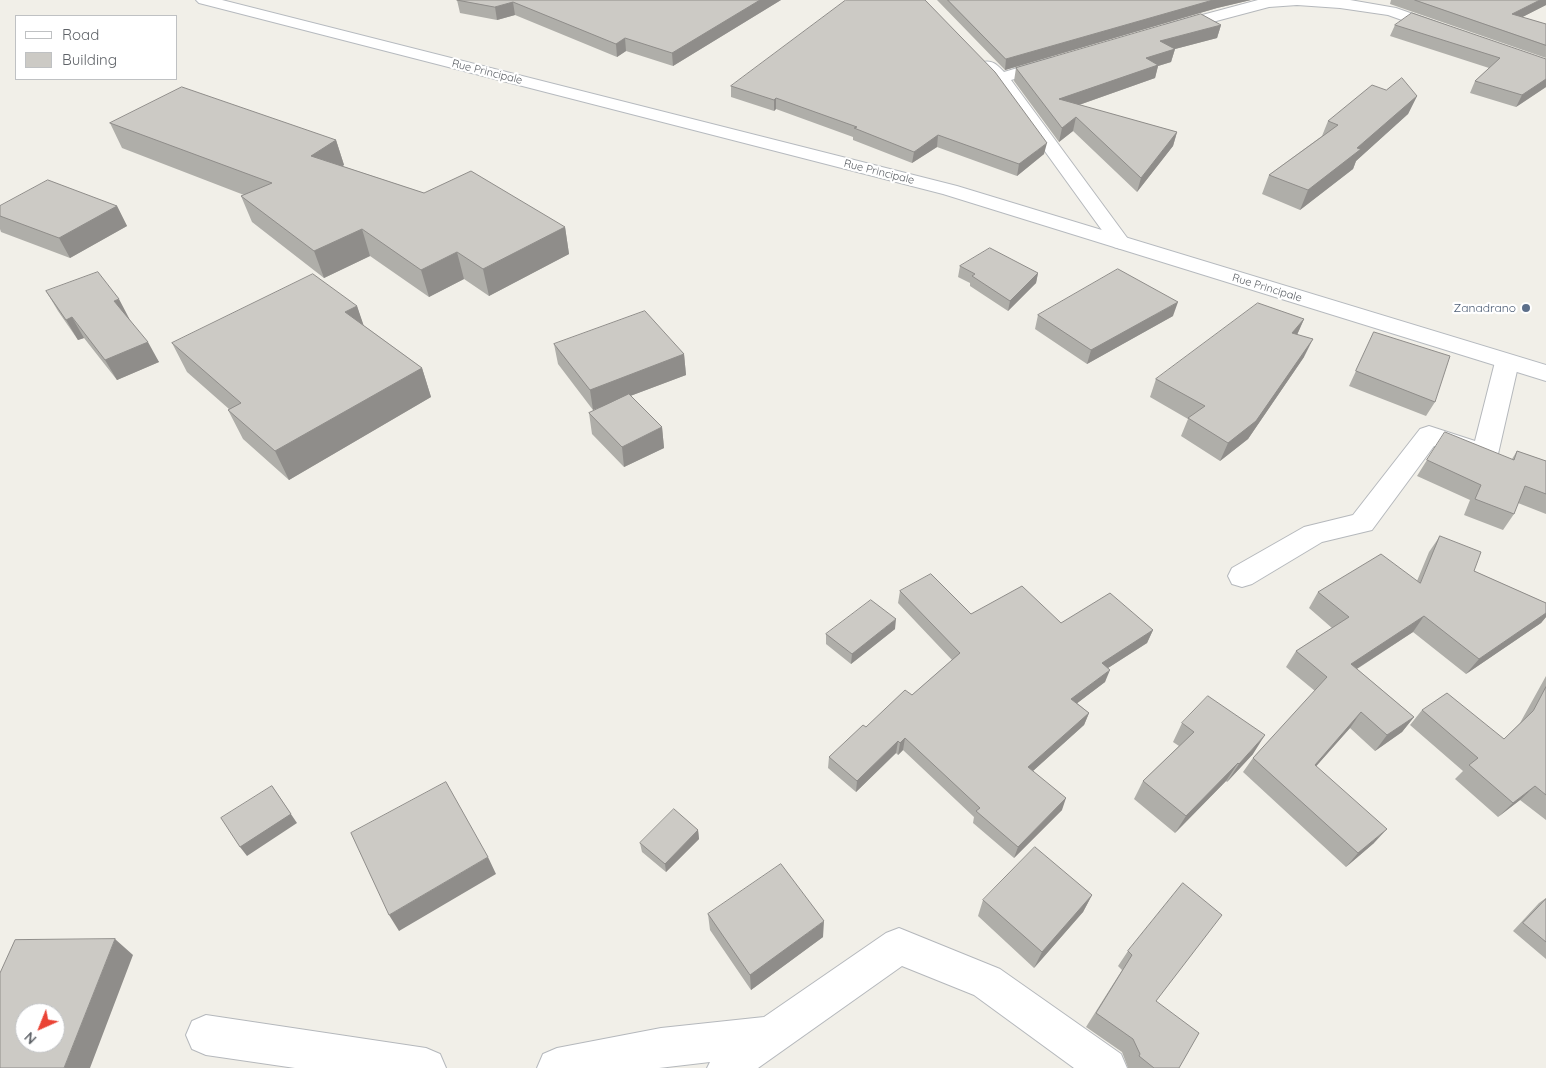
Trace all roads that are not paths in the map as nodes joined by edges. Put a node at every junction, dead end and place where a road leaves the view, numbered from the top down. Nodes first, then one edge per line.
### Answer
1 (204, 0) edge
2 (1158, 32) edge
3 (1454, 33) edge
4 (980, 57) edge
5 (1065, 59) edge
6 (1001, 78) junction
7 (1121, 243) junction
8 (1507, 362) junction
9 (1546, 374) edge
10 (1242, 576) dead end
11 (206, 1034) dead end
12 (770, 1036) junction
13 (426, 1068) edge
14 (557, 1068) edge
15 (727, 1068) edge
16 (1107, 1068) edge

1 - 7 street, Rue Principale
2 - 3 street
4 - 6 street
5 - 6 street
6 - 7 street
7 - 8 street, Rue Principale
8 - 9 street, Rue Principale
8 - 10 street
11 - 13 street
12 - 14 street
12 - 15 street
12 - 16 street

